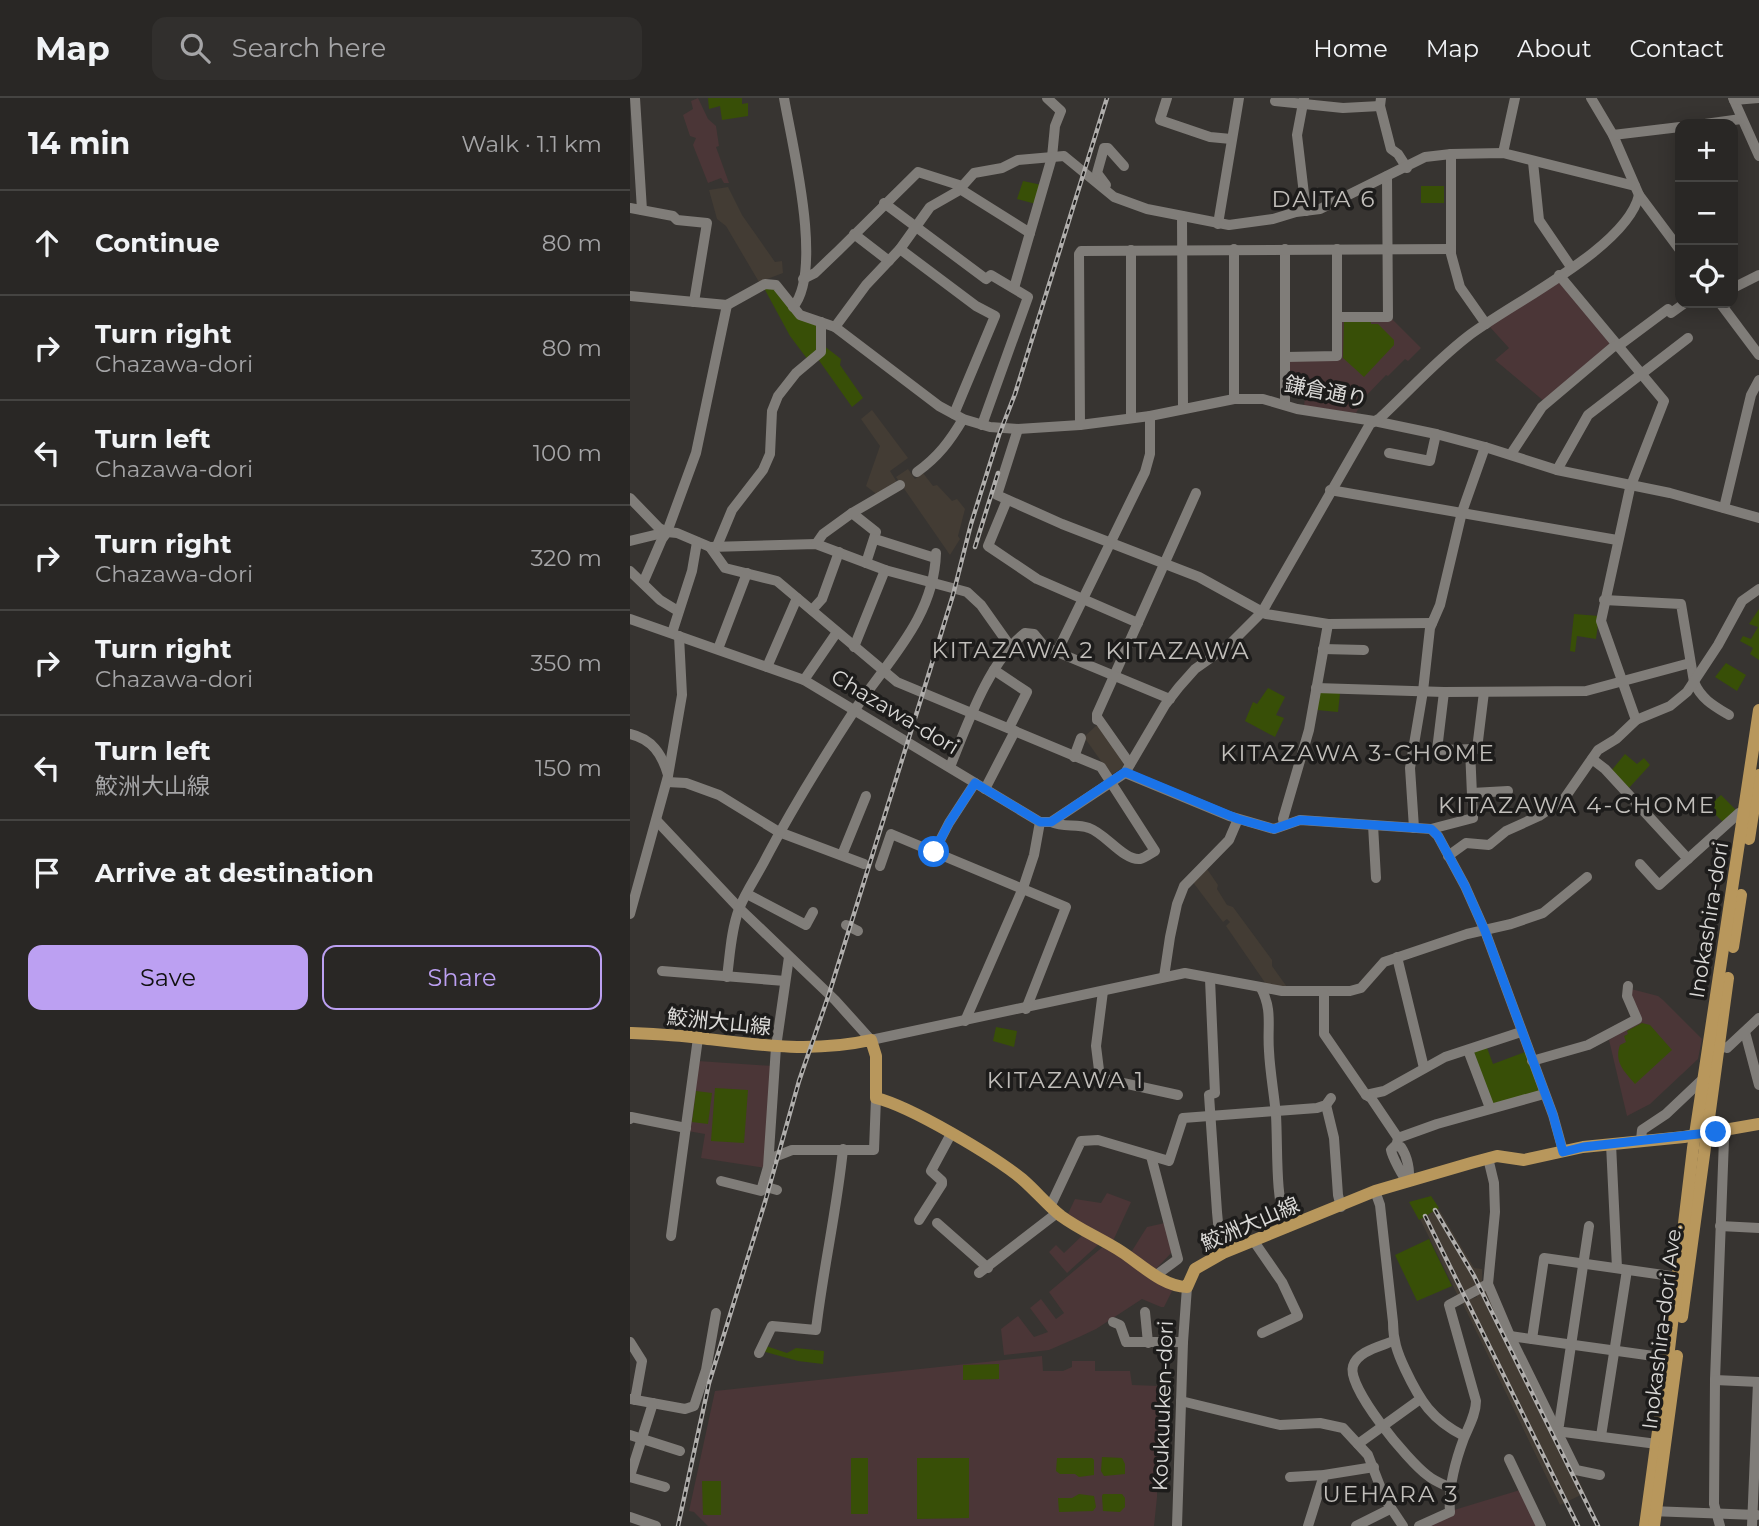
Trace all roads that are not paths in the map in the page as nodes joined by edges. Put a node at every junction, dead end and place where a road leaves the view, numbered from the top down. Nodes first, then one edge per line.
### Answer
1 (635, 98) edge
2 (784, 98) edge
3 (1047, 98) edge
4 (1167, 98) edge
5 (1239, 98) edge
6 (1515, 98) edge
7 (1591, 98) edge
8 (1759, 98) edge
9 (1733, 99) edge
10 (1275, 101) dead end
11 (1303, 101) edge
12 (1380, 102) edge
13 (1738, 119) edge
14 (1741, 119) junction
15 (1675, 128) edge
16 (1613, 135) junction
17 (1231, 139) junction
18 (1503, 153) junction
19 (1451, 154) junction
20 (1759, 156) edge
21 (1052, 157) junction
22 (1533, 162) junction
23 (1124, 166) dead end
24 (1407, 168) junction
25 (1387, 176) junction
26 (961, 187) junction
27 (1637, 191) junction
28 (1124, 200) junction
29 (884, 204) junction
30 (630, 208) edge
31 (642, 210) junction
32 (1306, 211) junction
33 (1182, 216) junction
34 (1218, 224) junction
35 (917, 227) junction
36 (1030, 233) junction
37 (854, 234) junction
38 (1676, 245) edge
39 (900, 249) junction
40 (1234, 249) junction
41 (1285, 249) junction
42 (1336, 249) junction
43 (1388, 249) junction
44 (1451, 249) junction
45 (1131, 250) junction
46 (1182, 250) junction
47 (889, 261) junction
48 (1571, 267) junction
49 (1559, 275) junction
50 (1759, 275) edge
51 (803, 279) junction
52 (1738, 286) edge
53 (1014, 288) junction
54 (630, 297) edge
55 (694, 302) junction
56 (727, 305) junction
57 (793, 307) junction
58 (1678, 308) edge
59 (1724, 308) edge
60 (1337, 317) junction
61 (821, 322) junction
62 (1486, 324) junction
63 (835, 327) junction
64 (1688, 338) dead end
65 (1618, 345) junction
66 (1759, 355) edge
67 (1286, 357) junction
68 (1642, 374) junction
69 (1759, 380) edge
70 (1234, 399) junction
71 (1285, 405) junction
72 (1183, 408) junction
73 (959, 416) junction
74 (1150, 416) junction
75 (1131, 418) junction
76 (1374, 421) junction
77 (982, 425) junction
78 (1080, 425) junction
79 (1017, 429) junction
80 (1436, 435) junction
81 (1485, 447) junction
82 (1389, 453) dead end
83 (1511, 454) junction
84 (1557, 470) junction
85 (917, 472) dead end
86 (1631, 484) junction
87 (900, 485) dead end
88 (1330, 491) junction
89 (1196, 493) dead end
90 (630, 498) edge
91 (1007, 500) junction
92 (1724, 508) junction
93 (1462, 512) junction
94 (852, 513) junction
95 (1759, 517) edge
96 (667, 533) junction
97 (875, 539) junction
98 (1617, 540) junction
99 (630, 541) edge
100 (697, 542) junction
101 (1111, 542) junction
102 (816, 544) junction
103 (714, 547) junction
104 (839, 552) junction
105 (866, 563) junction
106 (1166, 563) junction
107 (886, 570) junction
108 (630, 571) edge
109 (747, 573) junction
110 (932, 580) junction
111 (643, 583) junction
112 (1759, 589) edge
113 (797, 598) junction
114 (1081, 600) junction
115 (1604, 600) junction
116 (811, 610) junction
117 (678, 611) junction
118 (1262, 612) junction
119 (630, 619) edge
120 (1138, 623) junction
121 (1432, 623) junction
122 (1328, 624) junction
123 (837, 632) junction
124 (676, 634) junction
125 (1010, 646) junction
126 (854, 647) junction
127 (718, 649) junction
128 (1323, 649) junction
129 (1364, 650) dead end
130 (1057, 652) junction
131 (1690, 663) junction
132 (767, 667) junction
133 (994, 670) junction
134 (881, 671) junction
135 (1115, 676) junction
136 (804, 680) junction
137 (1621, 681) junction
138 (1694, 682) junction
139 (1316, 688) junction
140 (1423, 691) junction
141 (1444, 692) junction
142 (1484, 692) junction
143 (1170, 699) junction
144 (855, 710) junction
145 (1759, 710) edge
146 (974, 712) junction
147 (1729, 715) dead end
148 (1636, 720) junction
149 (1012, 730) junction
150 (630, 734) edge
151 (1081, 738) dead end
152 (1470, 749) junction
153 (1074, 757) junction
154 (1591, 761) junction
155 (950, 767) junction
156 (1128, 768) junction
157 (668, 779) junction
158 (1111, 782) junction
159 (1758, 782) edge
160 (980, 786) junction
161 (1508, 791) dead end
162 (1472, 793) junction
163 (866, 796) dead end
164 (1744, 813) junction
165 (1238, 819) junction
166 (657, 821) junction
167 (1045, 822) junction
168 (1284, 825) junction
169 (1373, 825) junction
170 (1414, 828) junction
171 (1431, 829) junction
172 (779, 832) junction
173 (934, 852) junction
174 (842, 855) junction
175 (1448, 856) junction
176 (1688, 859) junction
177 (864, 864) dead end
178 (1640, 864) dead end
179 (880, 866) dead end
180 (1587, 877) dead end
181 (1376, 878) dead end
182 (1023, 888) junction
183 (747, 894) junction
184 (739, 908) junction
185 (813, 912) dead end
186 (630, 914) edge
187 (846, 925) dead end
188 (858, 931) dead end
189 (1485, 931) junction
190 (789, 957) junction
191 (1397, 957) junction
192 (663, 971) dead end
193 (727, 977) junction
194 (1164, 977) junction
195 (1210, 979) junction
196 (785, 981) junction
197 (1628, 986) dead end
198 (1261, 988) junction
199 (1103, 991) junction
200 (1324, 993) junction
201 (1026, 1009) junction
202 (1759, 1018) edge
203 (965, 1021) junction
204 (1521, 1032) junction
205 (1745, 1032) junction
206 (630, 1033) edge
207 (698, 1038) junction
208 (871, 1040) junction
209 (1719, 1046) junction
210 (776, 1048) junction
211 (1468, 1050) junction
212 (1532, 1061) junction
213 (1424, 1068) junction
214 (1703, 1079) junction
215 (1759, 1085) edge
216 (1544, 1094) junction
217 (1178, 1095) dead end
218 (1366, 1095) junction
219 (876, 1098) junction
220 (1490, 1108) junction
221 (1275, 1110) junction
222 (1210, 1115) junction
223 (630, 1119) edge
224 (1759, 1124) edge
225 (686, 1128) junction
226 (1707, 1133) junction
227 (951, 1134) junction
228 (1641, 1140) junction
229 (1398, 1142) junction
230 (1611, 1144) junction
231 (843, 1149) junction
232 (1563, 1152) junction
233 (1151, 1156) junction
234 (1488, 1158) junction
235 (769, 1159) junction
236 (721, 1181) dead end
237 (1408, 1182) junction
238 (763, 1186) junction
239 (777, 1190) dead end
240 (1376, 1191) junction
241 (1341, 1207) junction
242 (1054, 1210) junction
243 (919, 1220) dead end
244 (937, 1223) dead end
245 (1589, 1226) dead end
246 (1720, 1226) junction
247 (1286, 1228) junction
248 (1759, 1228) edge
249 (671, 1236) dead end
250 (1253, 1240) junction
251 (1223, 1253) junction
252 (1583, 1264) junction
253 (1622, 1269) junction
254 (1155, 1276) junction
255 (1682, 1277) junction
256 (1488, 1284) junction
257 (1187, 1287) junction
258 (1145, 1312) dead end
259 (716, 1313) dead end
260 (1113, 1322) dead end
261 (1262, 1333) dead end
262 (1510, 1336) junction
263 (1532, 1339) junction
264 (1393, 1341) junction
265 (630, 1342) edge
266 (1182, 1342) junction
267 (1148, 1343) junction
268 (1571, 1344) junction
269 (1615, 1350) junction
270 (759, 1353) dead end
271 (1668, 1358) junction
272 (636, 1369) edge
273 (1715, 1380) junction
274 (1758, 1382) edge
275 (632, 1399) edge
276 (1419, 1400) junction
277 (1181, 1401) junction
278 (653, 1403) junction
279 (1383, 1427) junction
280 (1556, 1431) junction
281 (1464, 1436) junction
282 (1601, 1436) junction
283 (636, 1437) edge
284 (1358, 1444) junction
285 (1657, 1444) junction
286 (680, 1451) dead end
287 (1509, 1460) dead end
288 (1374, 1467) junction
289 (1324, 1475) junction
290 (1600, 1475) dead end
291 (630, 1476) edge
292 (1290, 1477) dead end
293 (665, 1487) dead end
294 (1451, 1488) junction
295 (1390, 1509) junction
296 (1652, 1511) junction
297 (632, 1512) edge
298 (1716, 1513) junction
299 (1754, 1519) edge
300 (1369, 1523) edge
301 (656, 1526) edge
302 (1177, 1526) edge
303 (1308, 1526) edge
304 (1356, 1526) edge
305 (1403, 1526) edge
306 (1419, 1526) edge
307 (1542, 1526) edge
308 (1645, 1526) edge
309 (1654, 1526) edge
310 (1720, 1526) edge

1 - 31 street
2 - 51 street
3 - 21 street
4 - 17 street
5 - 17 street
6 - 18 street
7 - 16 street
8 - 9 street
9 - 14 street
10 - 11 street
11 - 12 street
11 - 32 street
12 - 24 street
13 - 14 street
14 - 20 street
15 - 16 street
16 - 27 street
17 - 34 street
18 - 19 street
18 - 22 street
19 - 24 street
19 - 44 street
21 - 26 street
21 - 28 street
21 - 36 street
22 - 27 street
22 - 48 street
23 - 28 street
24 - 25 street
25 - 32 street
25 - 43 street
26 - 29 street
26 - 35 street
26 - 36 street
27 - 38 street
27 - 48 street
28 - 33 street
29 - 35 street
29 - 37 street
30 - 31 street
31 - 55 street
32 - 34 street
33 - 34 street
33 - 46 street
35 - 39 street
35 - 53 street
36 - 53 street
37 - 47 street
37 - 51 street
39 - 47 street
39 - 73 street
40 - 41 street
40 - 46 street
40 - 70 street
41 - 42 street
41 - 67 street
42 - 43 street
42 - 60 street
43 - 44 street
43 - 60 street
44 - 62 street
45 - 46 street
45 - 75 street
45 - 78 street
46 - 72 street
47 - 63 street
48 - 49 street
49 - 62 street
49 - 65 street
50 - 52 street
51 - 57 street
53 - 77 street
54 - 55 street
55 - 56 street
56 - 57 street, 鎌倉通り
56 - 96 street
57 - 61 street, 鎌倉通り
58 - 65 street
59 - 66 street
60 - 67 street
61 - 63 street, 鎌倉通り
61 - 103 street
62 - 76 street
63 - 73 street, 鎌倉通り
64 - 68 street
65 - 68 street
65 - 83 street
67 - 71 street
68 - 84 street
68 - 86 street
69 - 92 street
70 - 71 street, 鎌倉通り
70 - 72 street, 鎌倉通り
71 - 76 street, 鎌倉通り
72 - 74 street, 鎌倉通り
73 - 77 street, 鎌倉通り
73 - 85 street
74 - 75 street, 鎌倉通り
74 - 101 street
75 - 78 street, 鎌倉通り
76 - 80 street, 鎌倉通り
76 - 88 street
77 - 79 street, 鎌倉通り
78 - 79 street, 鎌倉通り
79 - 91 street
80 - 81 street, 鎌倉通り
80 - 82 street
81 - 83 street, 鎌倉通り
81 - 93 street
83 - 84 street, 鎌倉通り
84 - 86 street, 鎌倉通り
86 - 92 street, 鎌倉通り
86 - 98 street
87 - 94 street
88 - 93 street
88 - 118 street
89 - 106 street
90 - 96 street
91 - 101 street
91 - 114 street
92 - 95 street, 鎌倉通り
93 - 98 street
93 - 121 street
94 - 97 street
94 - 102 street
96 - 99 street
96 - 100 street
96 - 111 street
97 - 105 street
97 - 110 street
98 - 115 street
100 - 103 street
100 - 117 street
101 - 106 street
101 - 114 street
102 - 103 street
102 - 104 street
103 - 109 street
104 - 105 street
104 - 116 street
105 - 107 street
106 - 118 street
106 - 120 street
107 - 110 street
107 - 126 street
108 - 111 street
109 - 113 street
109 - 127 street
110 - 125 street
110 - 134 street
111 - 117 street
112 - 138 street
113 - 116 street
113 - 132 street
114 - 120 street
114 - 130 street
115 - 131 street
115 - 137 street
116 - 123 street
117 - 124 street
118 - 122 street
118 - 143 street
119 - 124 street, Chazawa-dori
120 - 135 street
121 - 122 street
121 - 140 street
122 - 128 street
123 - 126 street
123 - 136 street
124 - 127 street, Chazawa-dori
124 - 157 street
125 - 130 street
125 - 133 street
126 - 134 street
127 - 132 street, Chazawa-dori
128 - 129 street
128 - 139 street
130 - 135 street
131 - 137 street
131 - 138 street
132 - 136 street, Chazawa-dori
133 - 146 street
133 - 149 street
134 - 144 street
134 - 146 street
135 - 143 street
135 - 156 street
136 - 144 street, Chazawa-dori
137 - 142 street
137 - 148 street
138 - 147 street
138 - 148 street
139 - 140 street
139 - 168 street
140 - 141 street
140 - 170 street
141 - 142 street
141 - 152 street
142 - 152 street
143 - 156 street
144 - 155 street, Chazawa-dori
144 - 172 street
145 - 164 main road, Inokashira-dori
146 - 149 street
146 - 155 street
148 - 154 street
149 - 153 street
149 - 160 street
150 - 157 street
151 - 153 street
152 - 162 street
153 - 158 street
154 - 175 street
154 - 176 street
155 - 160 street, Chazawa-dori
156 - 158 street
156 - 165 street
157 - 166 street
157 - 172 street
158 - 167 street
158 - 167 street
159 - 209 main road, Inokashira-dori
160 - 167 street, Chazawa-dori
160 - 173 street
161 - 162 street
162 - 171 street
163 - 174 street
164 - 176 street
164 - 214 main road, Inokashira-dori
165 - 168 street
165 - 194 street
166 - 184 street
166 - 186 street
167 - 182 street
168 - 169 street
169 - 170 street
169 - 181 street
170 - 171 street
171 - 175 street
172 - 174 street
172 - 183 street
173 - 179 street
173 - 182 street
174 - 177 street
175 - 189 street
176 - 178 street
180 - 189 street
182 - 201 street
182 - 203 street
183 - 184 street
183 - 185 street
184 - 190 street
184 - 193 street
187 - 188 street
189 - 191 street
189 - 204 street
190 - 196 street
190 - 208 street
191 - 200 street
191 - 213 street
192 - 193 street
193 - 196 street
194 - 195 street
194 - 199 street
195 - 198 street
195 - 222 street
196 - 210 street
197 - 212 street
198 - 200 street
198 - 221 street
199 - 201 street
199 - 217 street
200 - 218 street
201 - 203 street
202 - 205 street
203 - 208 street
204 - 211 street
204 - 212 street
205 - 209 street
205 - 215 street
206 - 207 main road, 鮫洲大山線
207 - 210 main road, 鮫洲大山線
207 - 225 street
208 - 210 main road, 鮫洲大山線
208 - 219 main road
209 - 226 main road, Inokashira-dori
210 - 235 street
211 - 213 street
211 - 220 street
212 - 216 street
213 - 218 street
214 - 226 main road, Inokashira-dori
214 - 228 street
216 - 220 street
216 - 232 street
218 - 229 street
219 - 227 main road
219 - 231 street
220 - 229 street
221 - 222 street
221 - 241 street
221 - 247 street
222 - 233 street
222 - 251 street
223 - 225 street
224 - 226 main road, 鮫洲大山線
225 - 249 street
226 - 228 main road, 鮫洲大山線
226 - 246 street
226 - 255 main road, Inokashira-dori Ave.
227 - 242 main road
227 - 243 street
228 - 230 main road, 鮫洲大山線
229 - 237 street
230 - 232 main road, 鮫洲大山線
230 - 253 street
231 - 235 street
231 - 270 street
232 - 234 main road, 鮫洲大山線
233 - 242 street
233 - 254 street
234 - 237 main road, 鮫洲大山線
234 - 256 street
235 - 238 street
236 - 238 street
237 - 240 main road, 鮫洲大山線
238 - 239 street
240 - 241 main road, 鮫洲大山線
240 - 264 street
241 - 247 main road, 鮫洲大山線
242 - 244 street
242 - 254 main road
245 - 252 street
246 - 248 street
246 - 273 street
247 - 250 main road, 鮫洲大山線
250 - 251 main road, 鮫洲大山線
250 - 261 street
251 - 257 main road, 鮫洲大山線
252 - 253 street
252 - 263 street
252 - 268 street
253 - 255 street
253 - 269 street
254 - 257 main road
255 - 271 main road, Inokashira-dori Ave.
255 - 296 main road, Inokashira-dori Ave.
256 - 262 street
256 - 281 street
257 - 266 street, Koukuuken-dori
258 - 267 street
259 - 278 street
260 - 267 street
262 - 263 street
262 - 280 street
263 - 268 street
264 - 276 street
264 - 279 street
265 - 272 street
266 - 267 street
266 - 277 street, Koukuuken-dori
268 - 269 street
268 - 280 street
269 - 271 street
269 - 282 street
271 - 285 main road, Inokashira-dori Ave.
272 - 275 street
273 - 274 street
273 - 298 street
274 - 299 street
275 - 278 street
276 - 279 street
276 - 281 street
277 - 284 street
277 - 302 street, Koukuuken-dori
278 - 283 street
279 - 284 street
279 - 294 street
280 - 282 street
280 - 290 street
281 - 294 street
282 - 285 street
283 - 286 street
283 - 291 street
284 - 288 street
285 - 296 main road, Inokashira-dori Ave.
287 - 307 street
288 - 289 street
288 - 295 street
289 - 292 street
289 - 303 street
291 - 293 street
294 - 306 street
295 - 300 street
295 - 305 street
296 - 298 street
296 - 308 main road, Inokashira-dori Ave.
296 - 309 main road, Inokashira-dori Ave.
297 - 301 street
298 - 299 street
298 - 310 street
300 - 304 street

